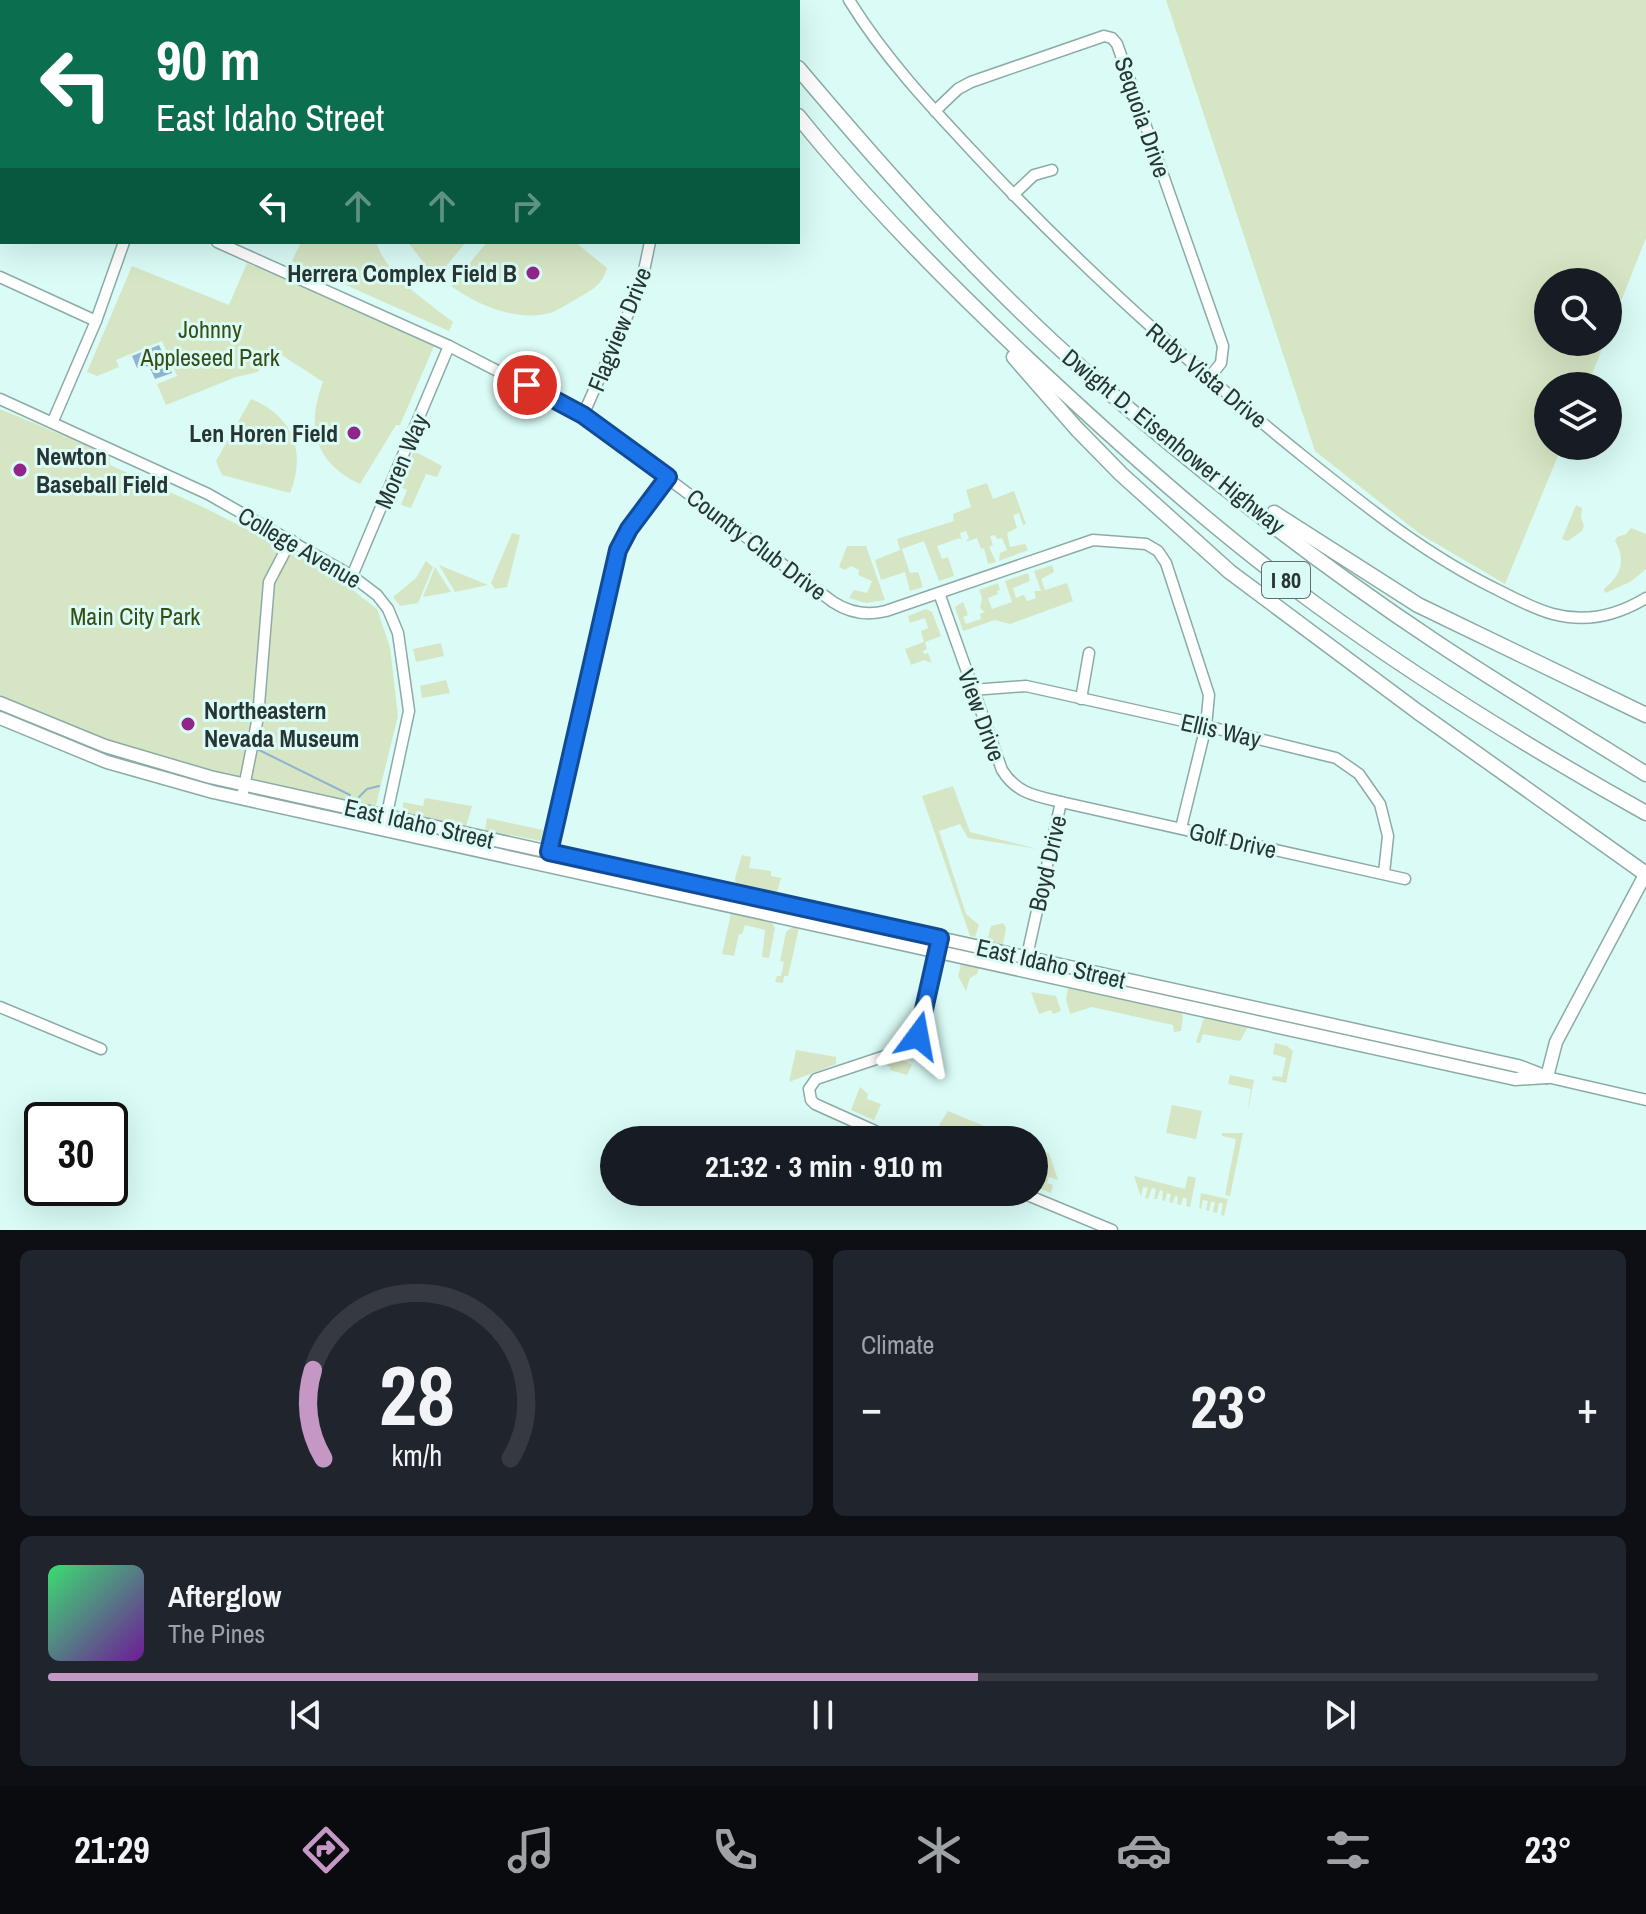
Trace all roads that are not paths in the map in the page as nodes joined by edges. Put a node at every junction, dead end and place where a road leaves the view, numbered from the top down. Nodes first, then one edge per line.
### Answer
1 (849, 0) edge
2 (800, 70) edge
3 (935, 111) junction
4 (800, 118) edge
5 (1052, 170) dead end
6 (1013, 195) junction
7 (123, 244) edge
8 (221, 244) edge
9 (650, 244) edge
10 (0, 277) edge
11 (964, 299) junction
12 (96, 321) junction
13 (449, 346) junction
14 (1208, 379) junction
15 (0, 399) edge
16 (583, 415) junction
17 (53, 421) junction
18 (1170, 444) junction
19 (668, 477) junction
20 (291, 540) junction
21 (352, 576) junction
22 (939, 593) junction
23 (1646, 598) edge
24 (1089, 653) dead end
25 (972, 690) junction
26 (1081, 699) junction
27 (0, 703) edge
28 (1646, 715) edge
29 (0, 718) edge
30 (1206, 726) junction
31 (1646, 774) edge
32 (243, 792) junction
33 (1061, 802) junction
34 (1645, 813) edge
35 (387, 815) junction
36 (1181, 828) junction
37 (384, 829) junction
38 (478, 836) junction
39 (427, 839) junction
40 (549, 852) junction
41 (546, 865) junction
42 (1384, 873) junction
43 (1646, 874) edge
44 (1405, 879) dead end
45 (940, 938) junction
46 (937, 952) junction
47 (1025, 964) junction
48 (0, 1007) edge
49 (101, 1049) dead end
50 (1547, 1077) junction
51 (1646, 1100) edge
52 (864, 1126) edge
53 (1048, 1204) edge
54 (1112, 1230) edge

1 - 3 street, Ruby Vista Drive
2 - 18 highway, Dwight D. Eisenhower Highway / I 80
3 - 6 street, Ruby Vista Drive
3 - 14 street, Sequoia Drive
4 - 11 highway, Dwight D. Eisenhower Highway / I 80
5 - 6 street
6 - 14 street, Ruby Vista Drive
7 - 12 street
8 - 13 street, Country Club Drive
9 - 16 street, Flagview Drive
10 - 12 street
11 - 34 highway, Dwight D. Eisenhower Highway / I 80
11 - 43 highway
12 - 17 street
13 - 16 street, Country Club Drive
13 - 21 street, Moren Way
14 - 23 street, Ruby Vista Drive
15 - 17 street, College Avenue
16 - 19 street, Country Club Drive
17 - 20 street, College Avenue
18 - 28 highway
18 - 31 highway, Dwight D. Eisenhower Highway / I 80
19 - 22 street, Country Club Drive
19 - 40 street
20 - 21 street, College Avenue
20 - 32 street
21 - 35 street, College Avenue
22 - 25 street, View Drive
22 - 30 street, Country Club Drive
24 - 26 street
25 - 26 street, Ellis Way
25 - 33 street, View Drive
26 - 30 street, Ellis Way
27 - 32 main road, East Idaho Street
29 - 32 main road, East Idaho Street
30 - 36 street, Country Club Drive
30 - 42 street, Ellis Way
32 - 35 main road, East Idaho Street
32 - 37 main road, East Idaho Street
33 - 36 street, Golf Drive
33 - 47 street, Boyd Drive
35 - 37 street, College Avenue
35 - 38 main road, East Idaho Street
36 - 42 street, Golf Drive
37 - 39 main road, East Idaho Street
38 - 39 main road
38 - 40 main road, East Idaho Street
39 - 41 main road, East Idaho Street
40 - 41 street
40 - 45 main road, East Idaho Street
41 - 46 main road, East Idaho Street
42 - 44 street, Golf Drive
43 - 50 main road
45 - 46 street
45 - 47 main road, East Idaho Street
46 - 47 main road, East Idaho Street
46 - 52 street
47 - 50 main road, East Idaho Street
48 - 49 street
50 - 51 street, East Idaho Street
53 - 54 street

